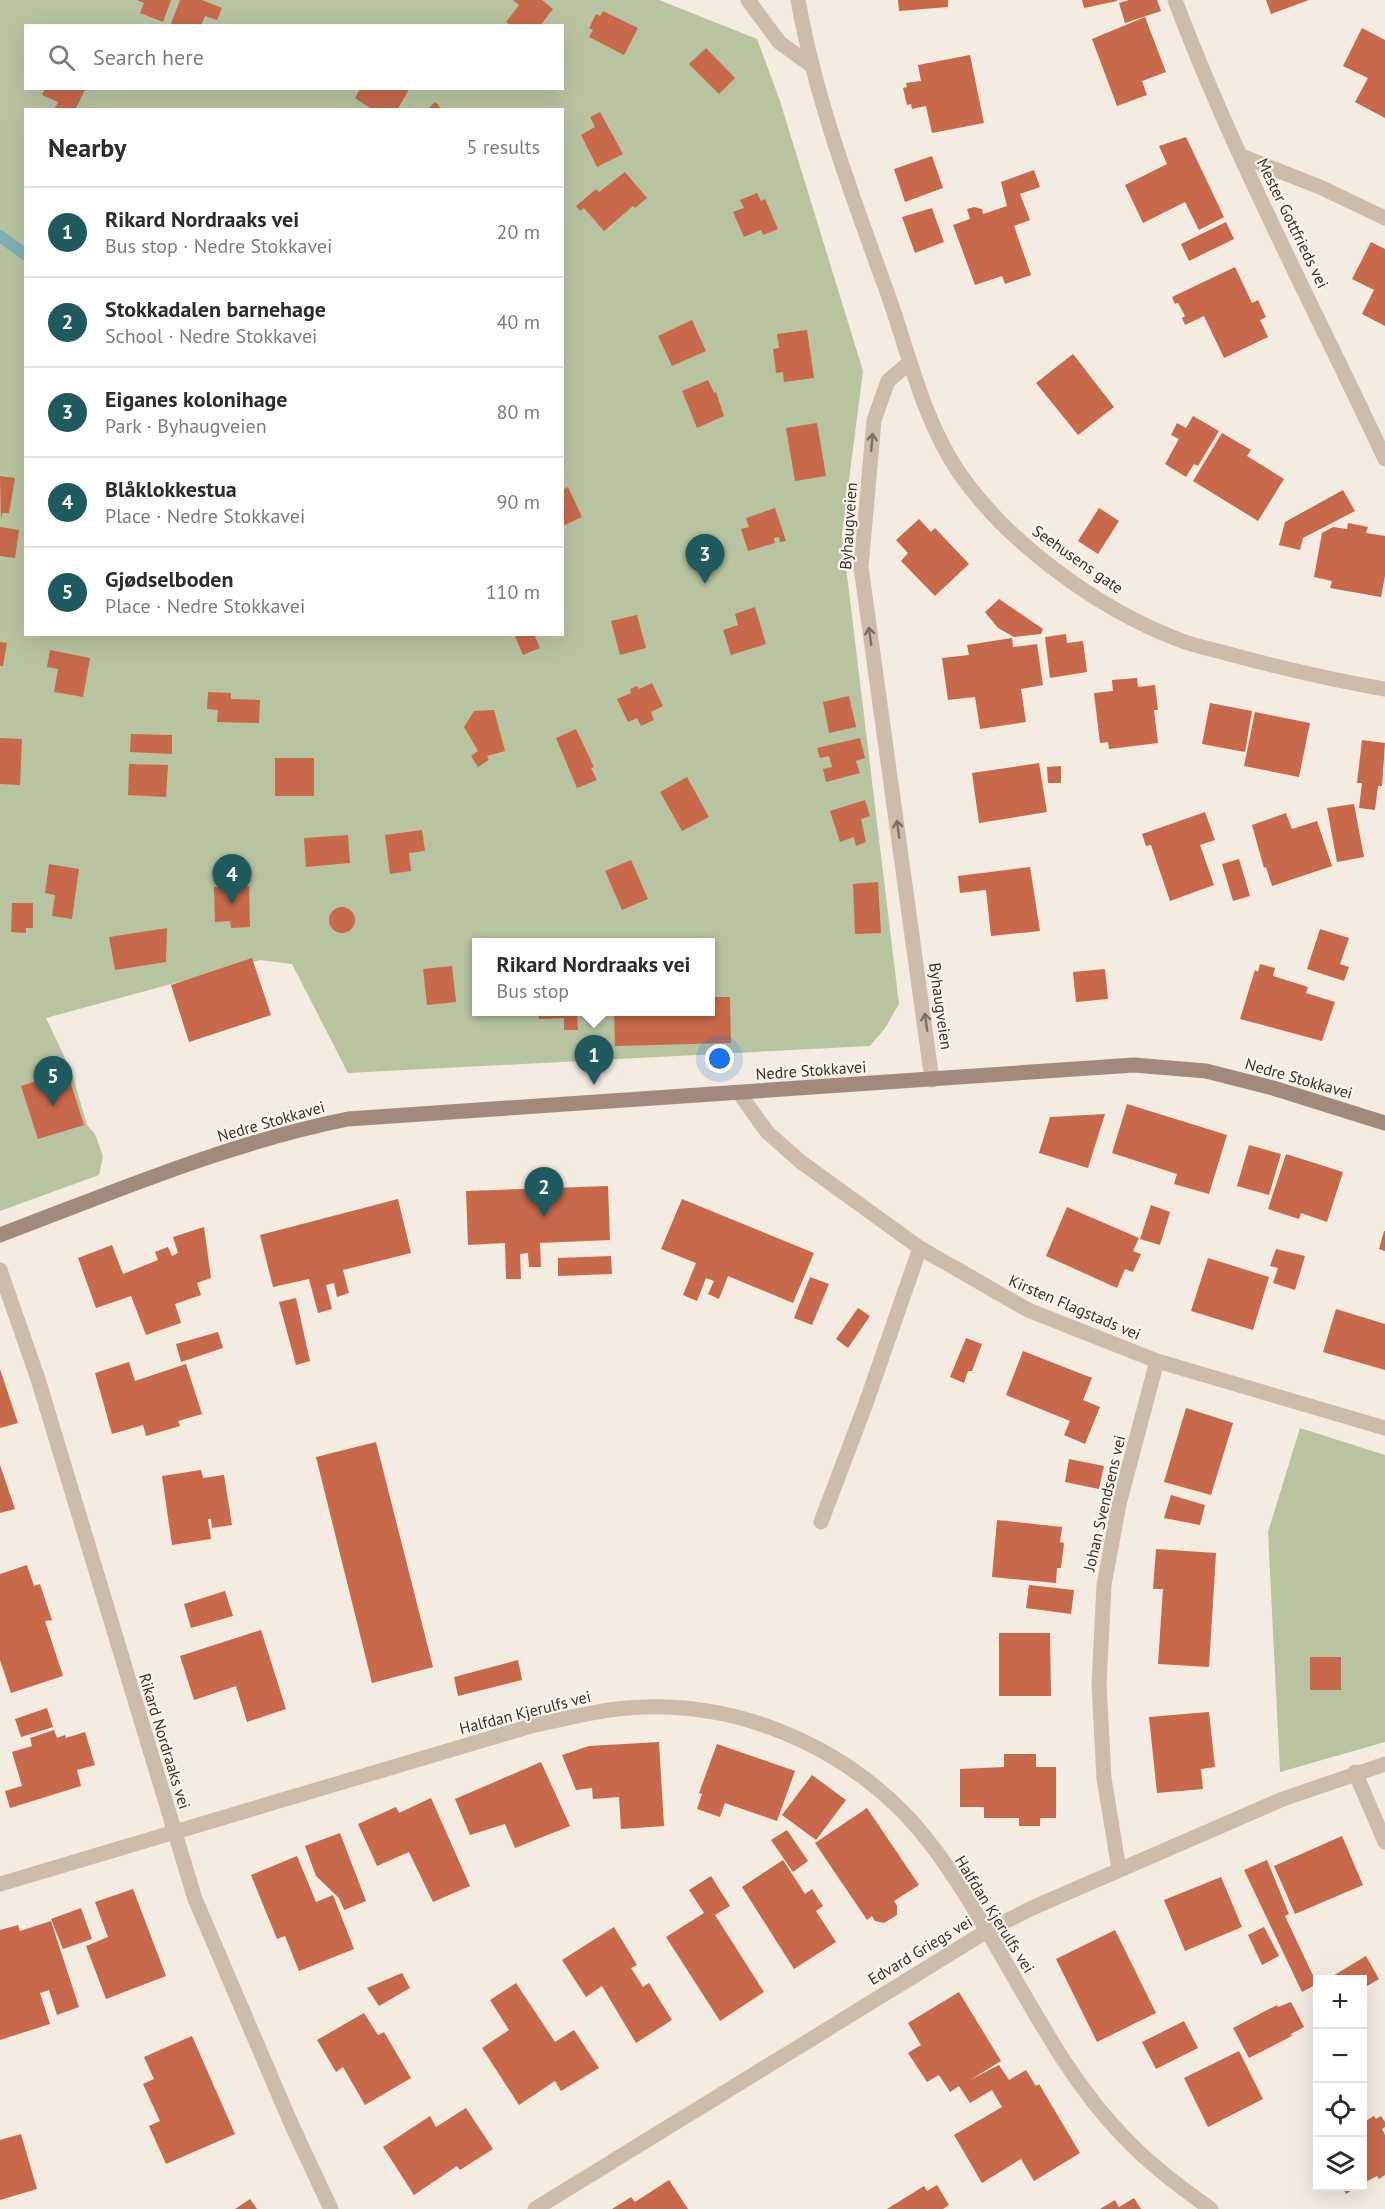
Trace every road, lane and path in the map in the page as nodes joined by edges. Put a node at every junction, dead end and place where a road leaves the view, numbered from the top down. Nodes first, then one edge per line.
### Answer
1 (748, 0) edge
2 (798, 0) edge
3 (1175, 0) edge
4 (812, 66) junction
5 (1241, 156) junction
6 (1385, 219) edge
7 (909, 363) junction
8 (1385, 459) edge
9 (1385, 689) edge
10 (932, 1080) junction
11 (739, 1093) junction
12 (1385, 1123) edge
13 (0, 1235) edge
14 (920, 1248) junction
15 (0, 1270) edge
16 (1157, 1361) junction
17 (1385, 1428) edge
18 (821, 1522) dead end
19 (1385, 1764) edge
20 (1355, 1772) junction
21 (173, 1832) junction
22 (1385, 1842) edge
23 (1119, 1870) junction
24 (0, 1884) edge
25 (987, 1931) junction
26 (331, 2209) edge
27 (535, 2209) edge
28 (1210, 2209) edge

1 - 4 street
2 - 4 street
3 - 5 street, Mester Gottfrieds vei
4 - 7 street
5 - 6 street
5 - 8 street, Mester Gottfrieds vei
7 - 9 street, Seehusens gate
10 -> 7 street, Byhaugveien
10 - 11 main road, Nedre Stokkavei
10 - 12 main road, Nedre Stokkavei
11 - 13 main road, Nedre Stokkavei
11 - 14 street, Kirsten Flagstads vei
14 - 16 street, Kirsten Flagstads vei
14 - 18 street
15 - 21 street, Rikard Nordraaks vei
16 - 17 street, Kirsten Flagstads vei
16 - 23 street, Johan Svendsens vei
19 - 20 street, Edvard Griegs vei
20 - 22 street
20 - 23 street, Edvard Griegs vei
21 - 24 street, Halfdan Kjerulfs vei
21 - 25 street, Halfdan Kjerulfs vei
21 - 26 street, Rikard Nordraaks vei
23 - 25 street, Edvard Griegs vei
25 - 27 street, Edvard Griegs vei
25 - 28 street, Halfdan Kjerulfs vei

